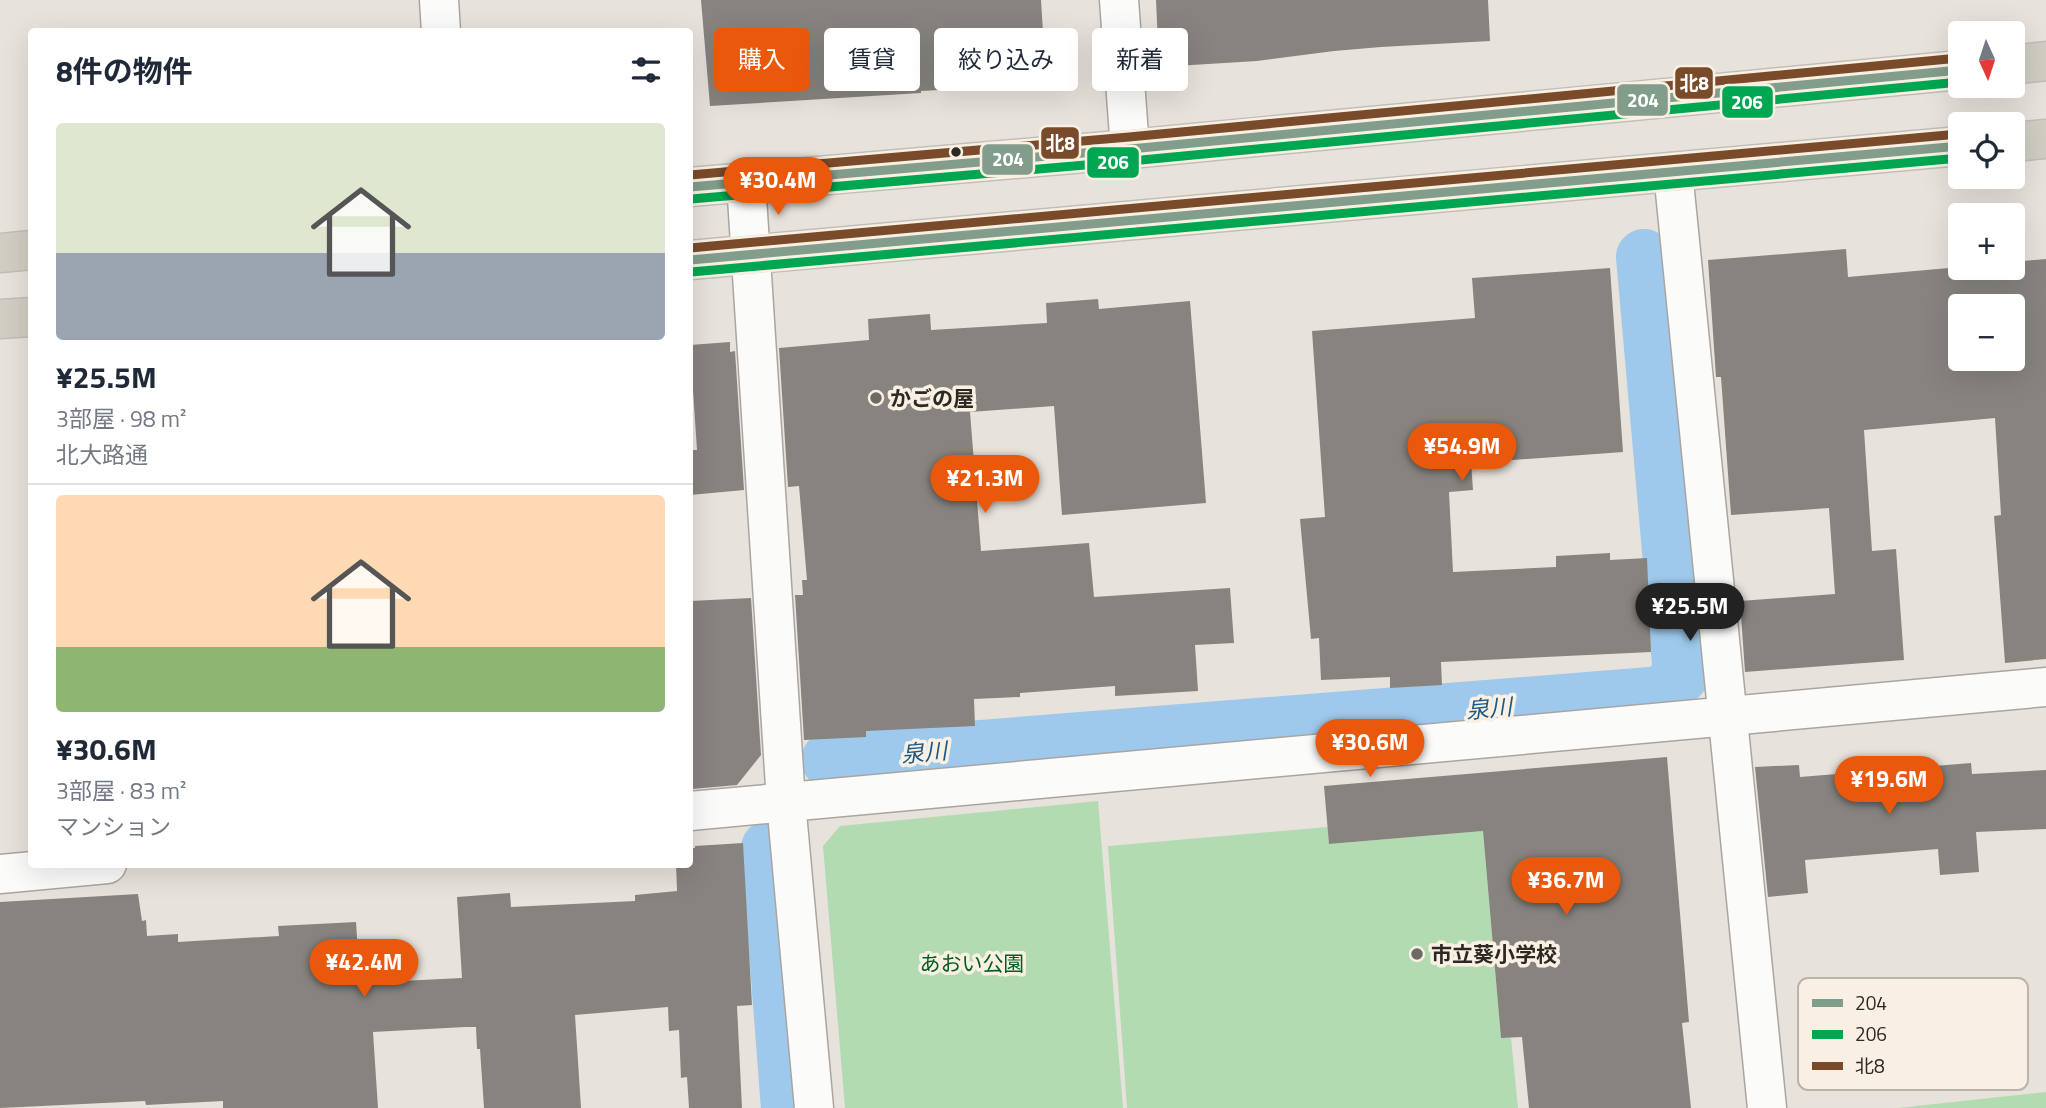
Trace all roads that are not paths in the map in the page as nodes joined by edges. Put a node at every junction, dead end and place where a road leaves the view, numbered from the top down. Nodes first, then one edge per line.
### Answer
1 (439, 0) edge
2 (1119, 0) edge
3 (441, 28) edge
4 (2046, 61) edge
5 (2025, 63) edge
6 (1948, 70) edge
7 (2046, 139) edge
8 (2025, 141) edge
9 (1948, 147) edge
10 (1130, 149) junction
11 (1673, 172) junction
12 (746, 182) junction
13 (693, 187) edge
14 (28, 250) edge
15 (0, 253) edge
16 (750, 255) junction
17 (693, 260) edge
18 (28, 317) edge
19 (0, 320) edge
20 (2046, 687) edge
21 (1727, 716) junction
22 (786, 802) junction
23 (693, 811) edge
24 (64, 868) edge
25 (0, 874) edge
26 (814, 1108) edge
27 (1767, 1108) edge

1 - 3 street
2 - 10 street
4 - 5 highway
6 - 10 highway
7 - 8 highway
9 - 11 highway
10 - 12 highway
11 - 16 highway
11 - 21 street
12 - 13 highway
12 - 16 street
14 - 15 highway
16 - 17 highway
16 - 22 street
18 - 19 highway
20 - 21 street
21 - 22 street
21 - 27 street
22 - 23 street
22 - 26 street
24 - 25 street

